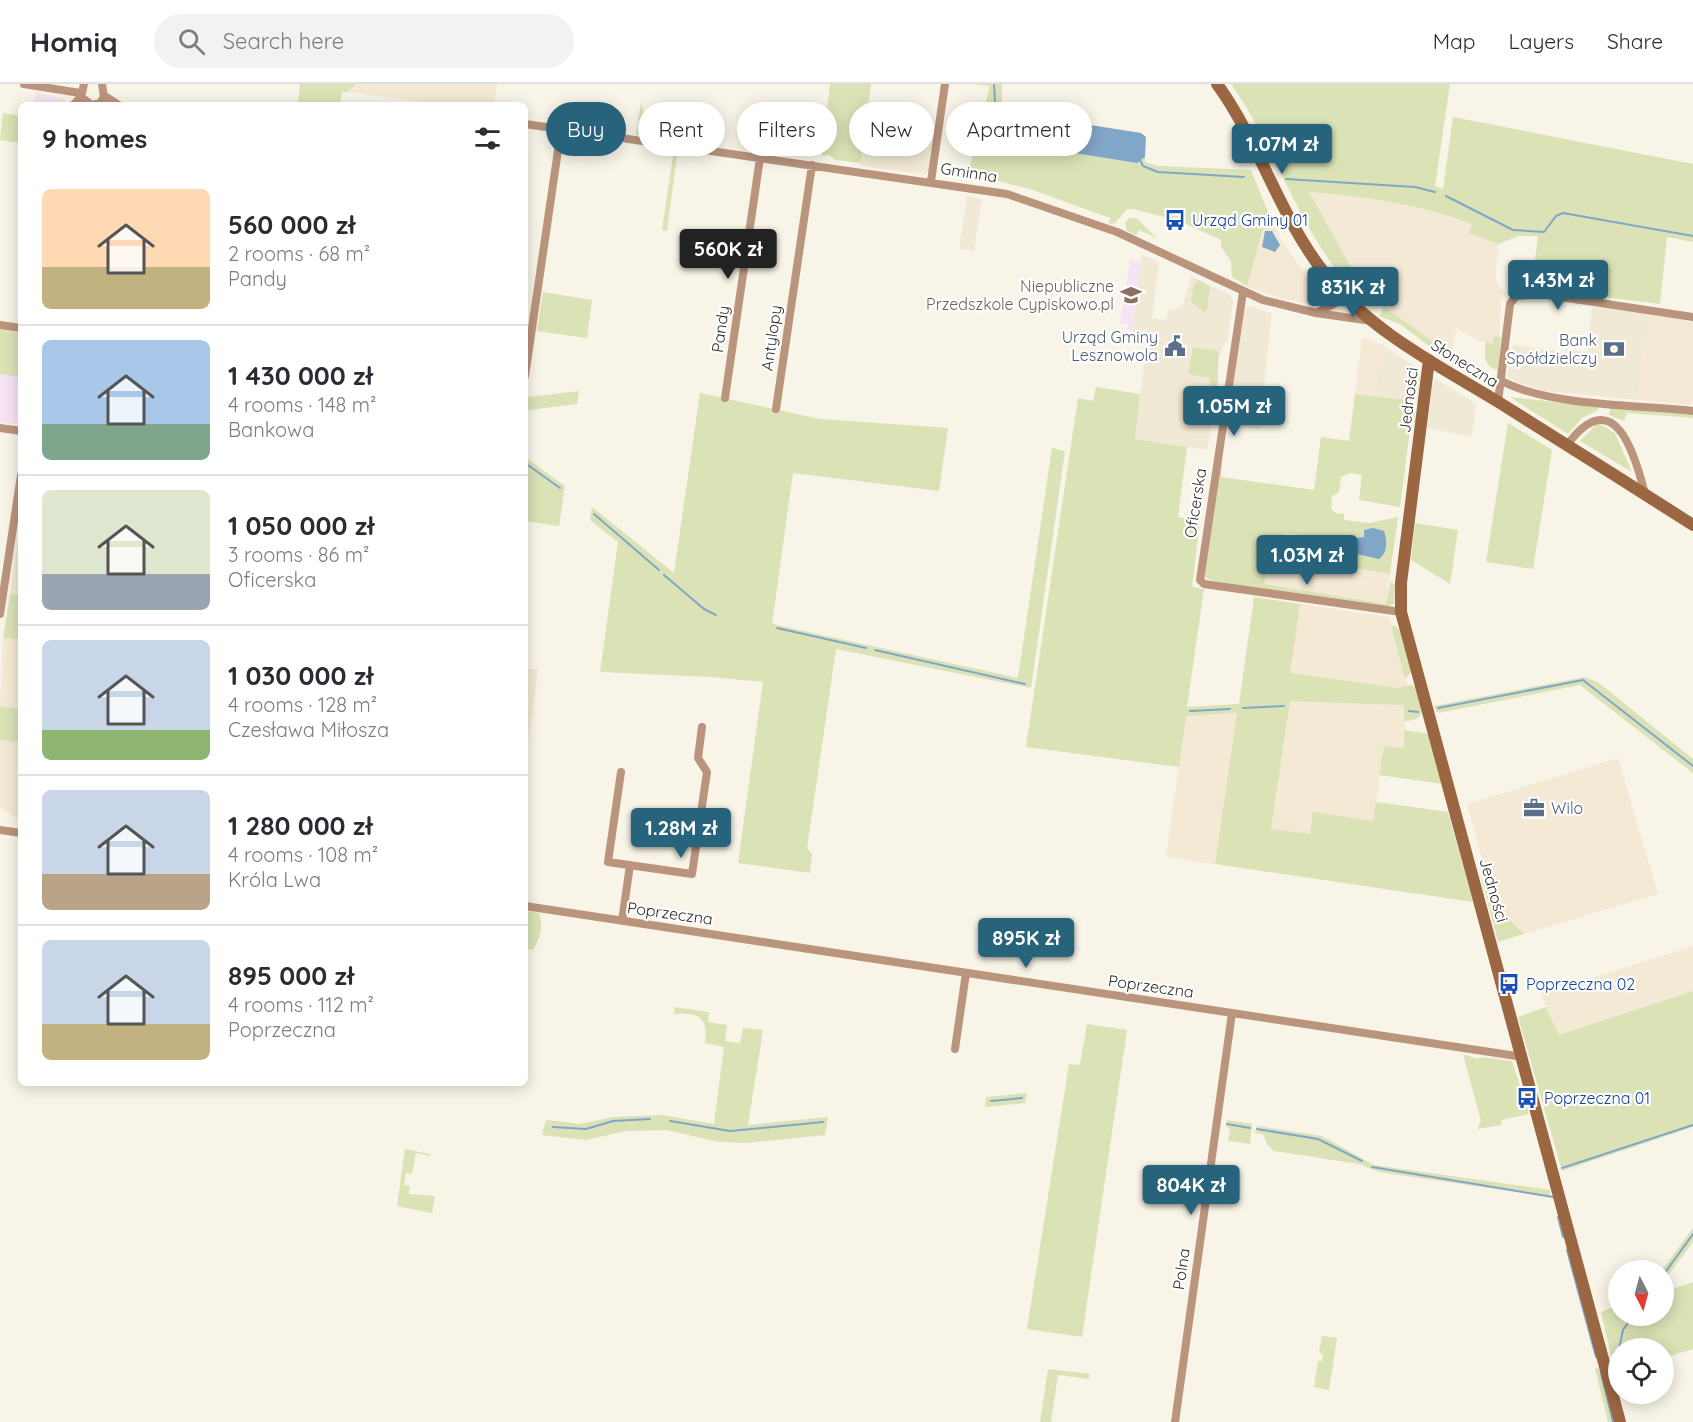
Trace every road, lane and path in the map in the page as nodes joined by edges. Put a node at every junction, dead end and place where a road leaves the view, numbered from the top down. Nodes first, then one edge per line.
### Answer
1 (24, 84) edge
2 (102, 84) edge
3 (945, 84) edge
4 (1217, 84) edge
5 (83, 96) edge
6 (103, 101) edge
7 (528, 124) edge
8 (546, 128) edge
9 (626, 139) edge
10 (557, 156) edge
11 (760, 158) junction
12 (812, 165) junction
13 (931, 181) junction
14 (1330, 280) junction
15 (1243, 292) junction
16 (1349, 300) junction
17 (1320, 312) junction
18 (1332, 316) junction
19 (1693, 317) edge
20 (1374, 322) junction
21 (0, 325) edge
22 (18, 328) edge
23 (528, 353) edge
24 (1429, 360) junction
25 (1502, 381) junction
26 (725, 398) dead end
27 (1498, 402) junction
28 (1604, 402) junction
29 (776, 409) dead end
30 (1693, 411) edge
31 (1603, 419) junction
32 (0, 428) edge
33 (18, 431) edge
34 (1567, 445) junction
35 (1645, 494) junction
36 (18, 495) edge
37 (1693, 525) edge
38 (1401, 612) junction
39 (0, 614) edge
40 (702, 727) dead end
41 (621, 772) dead end
42 (0, 830) edge
43 (18, 833) edge
44 (630, 865) junction
45 (528, 906) edge
46 (622, 921) junction
47 (966, 973) junction
48 (1232, 1013) junction
49 (955, 1049) dead end
50 (1523, 1057) junction
51 (1175, 1422) edge
52 (1620, 1422) edge

1 - 5 street
2 - 6 street
3 - 13 street
4 - 14 street, Słoneczna
5 - 6 street
7 - 8 street, Gminna
9 - 11 street, Gminna
10 - 23 street
11 - 12 street, Gminna
11 - 26 street, Pandy
12 - 13 street, Gminna
12 - 29 street, Antylopy
13 - 15 street, Gminna
14 - 16 street, Słoneczna
14 - 17 street
15 - 17 street, Gminna
15 - 38 street, Oficerska
16 - 17 street
16 - 18 street
16 - 20 street, Słoneczna
17 - 18 street, Gminna
18 - 20 street, Gminna
19 - 25 street
20 - 24 street, Słoneczna
21 - 22 street
24 - 27 street, Słoneczna
24 - 38 street, Jedności
25 - 27 street
25 - 28 street
27 - 34 street, Słoneczna
28 - 30 street
28 - 31 street
31 - 34 street
31 - 35 street
32 - 33 street
34 - 35 street, Słoneczna
35 - 37 street, Słoneczna
36 - 39 street
38 - 50 street, Jedności
40 - 44 street
41 - 44 street
42 - 43 street
44 - 46 street
45 - 46 street, Poprzeczna
46 - 47 street, Poprzeczna
47 - 48 street, Poprzeczna
47 - 49 street
48 - 50 street, Poprzeczna
48 - 51 street, Polna
50 - 52 street, Jedności

